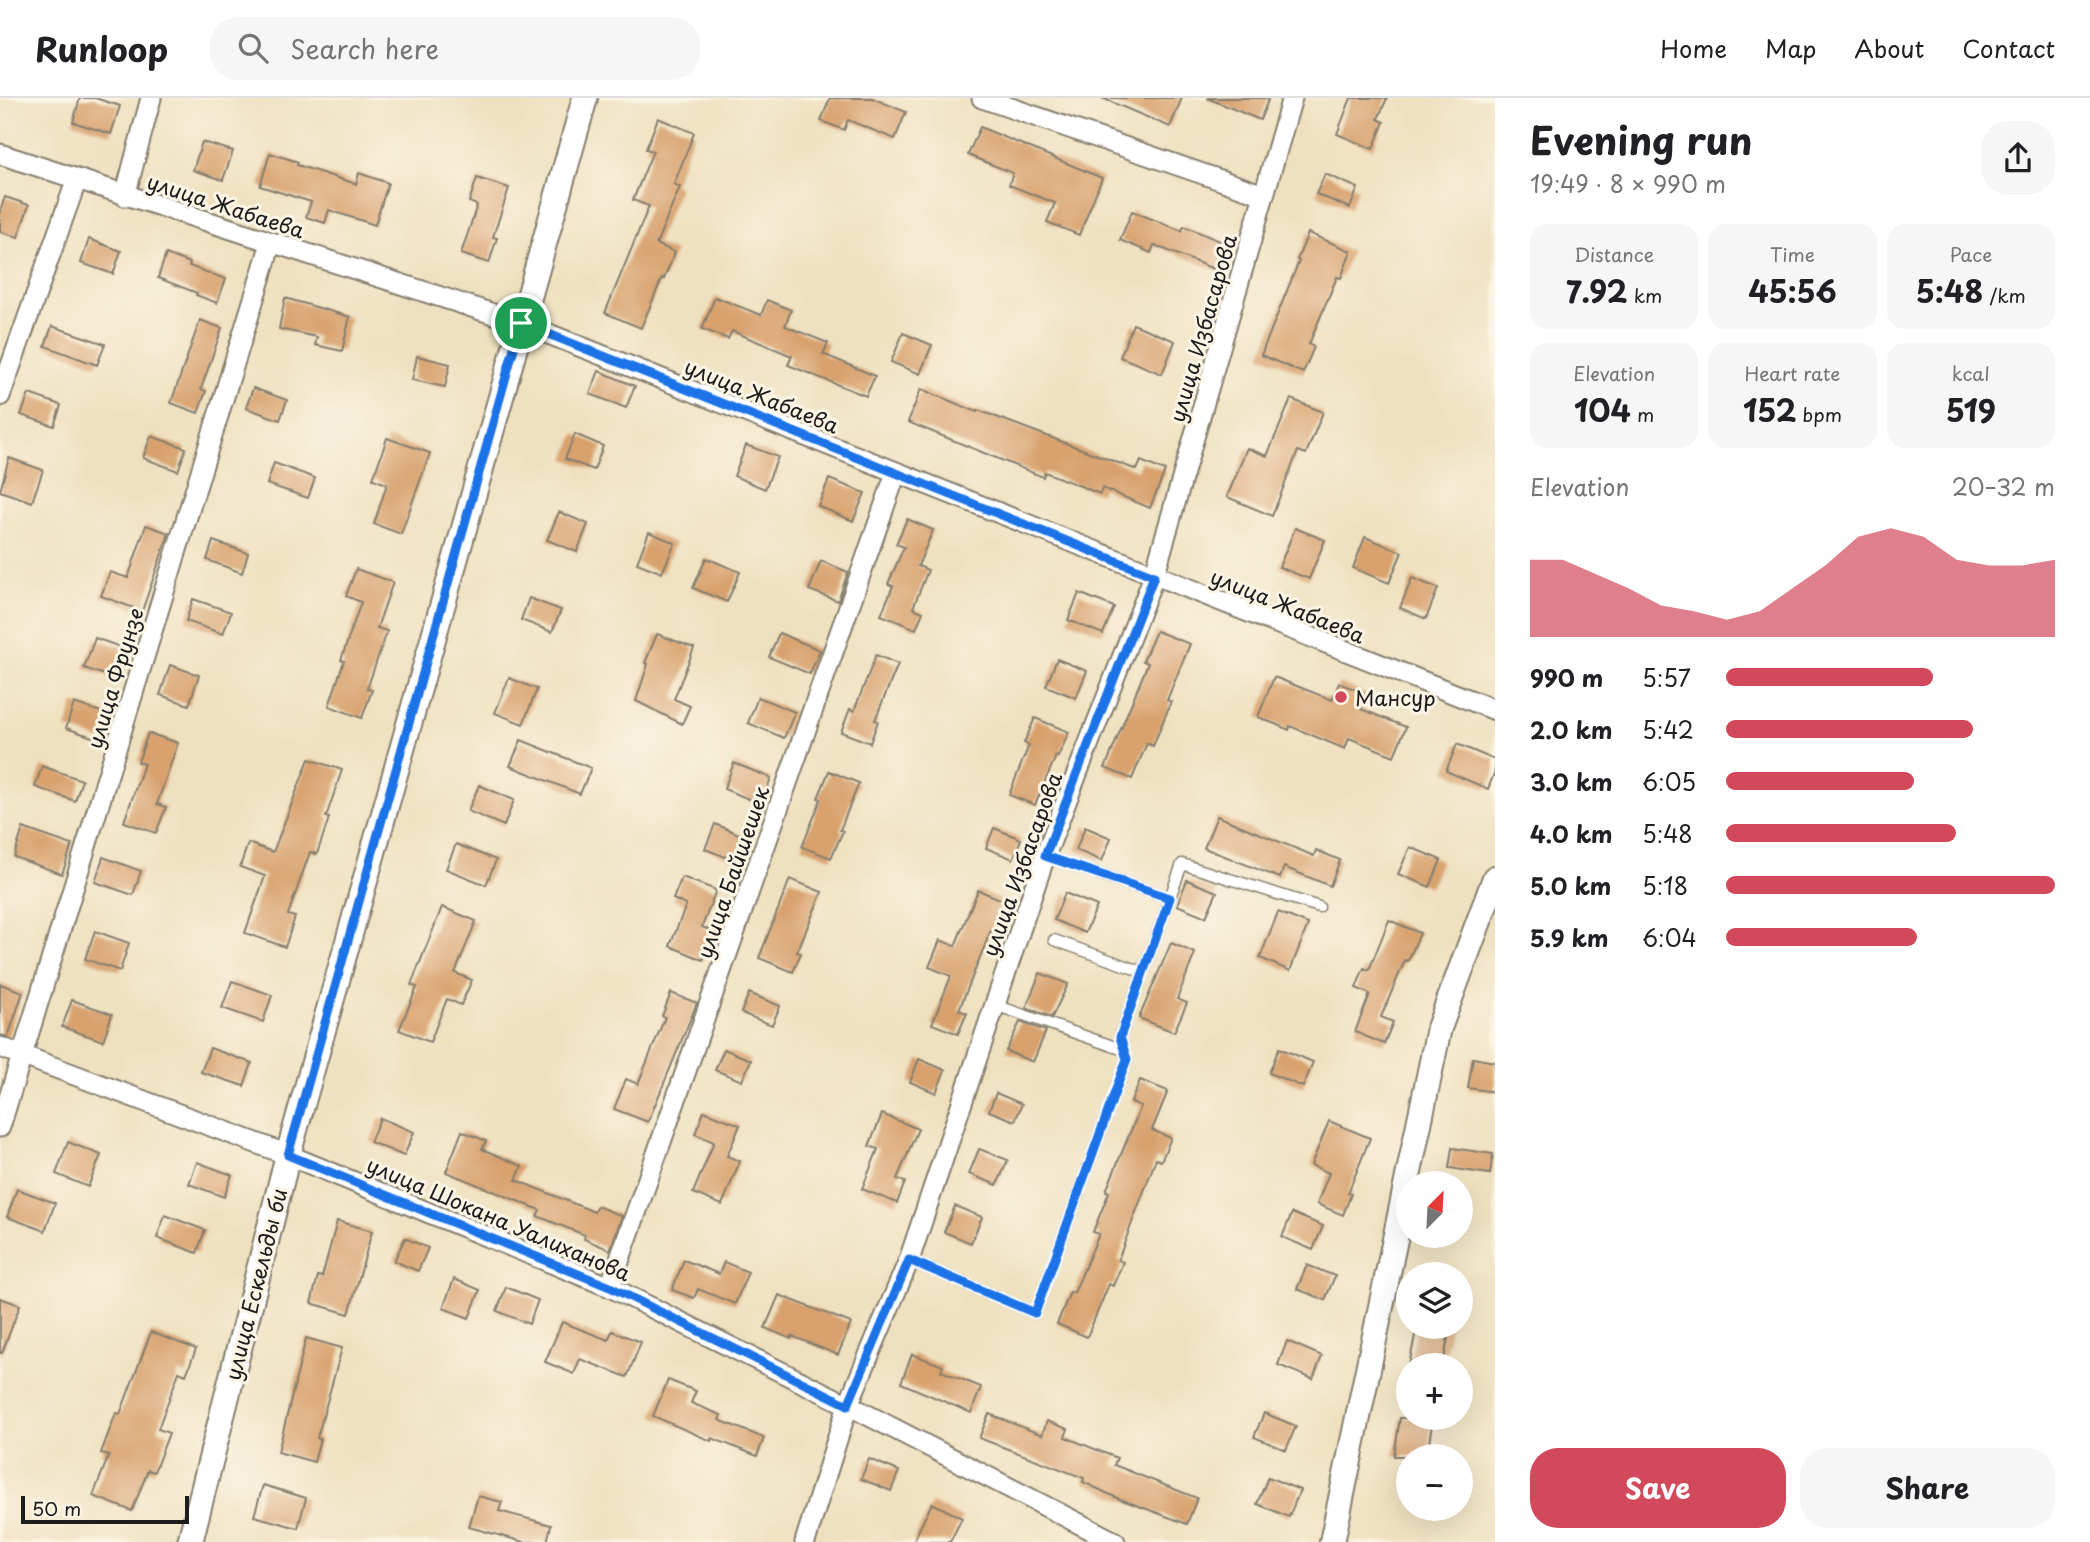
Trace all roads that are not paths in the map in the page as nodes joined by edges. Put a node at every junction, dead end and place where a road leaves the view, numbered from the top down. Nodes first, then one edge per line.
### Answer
1 (151, 98) edge
2 (585, 98) edge
3 (982, 98) edge
4 (1292, 98) edge
5 (0, 154) edge
6 (77, 179) junction
7 (1264, 195) junction
8 (125, 196) junction
9 (271, 243) junction
10 (521, 323) junction
11 (0, 396) edge
12 (896, 472) junction
13 (1154, 576) junction
14 (1495, 710) edge
15 (1045, 856) junction
16 (1495, 878) edge
17 (1170, 898) junction
18 (1319, 906) dead end
19 (1054, 940) dead end
20 (1143, 972) junction
21 (995, 1005) junction
22 (0, 1047) edge
23 (1124, 1050) junction
24 (22, 1056) junction
25 (0, 1127) edge
26 (288, 1155) junction
27 (909, 1260) junction
28 (610, 1287) junction
29 (848, 1405) junction
30 (190, 1542) edge
31 (805, 1542) edge
32 (1115, 1542) edge
33 (1332, 1542) edge

1 - 8 street
2 - 10 street, улица Ескельды би
3 - 7 street
4 - 7 street, улица Избасарова
5 - 6 street, улица Жабаева
6 - 8 street, улица Жабаева
6 - 11 street
7 - 13 street, улица Избасарова
8 - 9 street, улица Жабаева
9 - 10 street, улица Жабаева
9 - 24 street, улица Фрунзе
10 - 12 street, улица Жабаева
10 - 26 street, улица Ескельды би
12 - 13 street, улица Жабаева
12 - 28 street, улица Байшешек
13 - 14 street, улица Жабаева
13 - 15 street, улица Избасарова
15 - 17 lane
15 - 21 street, улица Избасарова
16 - 33 street
17 - 18 lane
17 - 20 lane
19 - 20 lane
20 - 23 lane
21 - 23 lane
21 - 27 street, улица Избасарова
22 - 24 street, улица Шокана Уалиханова
23 - 27 lane
24 - 25 street, улица Фрунзе
24 - 26 street, улица Шокана Уалиханова
26 - 28 street, улица Шокана Уалиханова
26 - 30 street, улица Ескельды би
27 - 29 street, улица Избасарова
28 - 29 street, улица Шокана Уалиханова
29 - 31 street, улица Избасарова
29 - 32 street, улица Шокана Уалиханова

